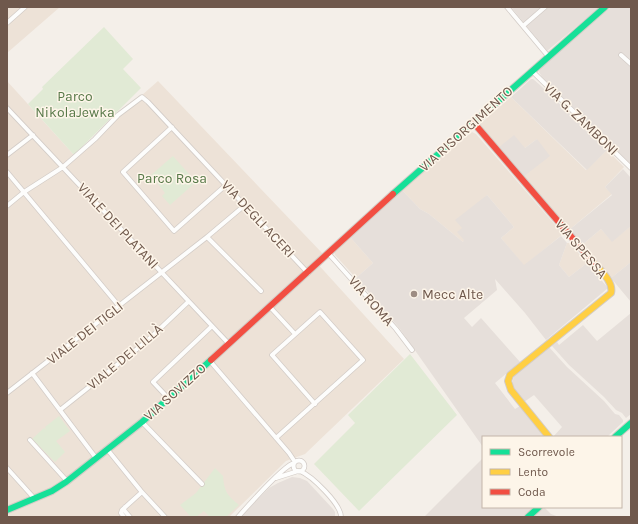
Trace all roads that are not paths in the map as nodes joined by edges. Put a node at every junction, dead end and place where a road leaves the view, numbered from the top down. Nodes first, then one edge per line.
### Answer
1 (16, 7) edge
2 (25, 7) edge
3 (507, 7) edge
4 (545, 7) edge
5 (605, 7) edge
6 (20, 11) junction
7 (7, 23) edge
8 (523, 26) junction
9 (621, 55) dead end
10 (548, 56) junction
11 (631, 64) edge
12 (532, 71) junction
13 (7, 108) edge
14 (473, 122) junction
15 (172, 128) junction
16 (33, 135) junction
17 (7, 155) edge
18 (63, 167) junction
19 (631, 168) edge
20 (7, 172) edge
21 (226, 185) junction
22 (24, 192) junction
23 (245, 205) junction
24 (7, 206) edge
25 (207, 237) junction
26 (328, 252) junction
27 (162, 272) junction
28 (308, 272) junction
29 (262, 291) dead end
30 (188, 302) junction
31 (119, 306) junction
32 (270, 307) junction
33 (211, 327) junction
34 (295, 334) junction
35 (229, 344) junction
36 (412, 350) dead end
37 (210, 361) junction
38 (32, 373) junction
39 (7, 393) edge
40 (168, 398) junction
41 (315, 404) junction
42 (60, 410) junction
43 (142, 422) junction
44 (631, 423) edge
45 (548, 436) edge
46 (617, 436) edge
47 (276, 438) junction
48 (30, 440) dead end
49 (107, 449) junction
50 (96, 458) junction
51 (296, 462) junction
52 (305, 466) junction
53 (7, 468) edge
54 (299, 471) junction
55 (310, 477) junction
56 (275, 478) junction
57 (67, 481) junction
58 (202, 484) dead end
59 (142, 492) junction
60 (34, 498) junction
61 (124, 506) junction
62 (538, 508) edge
63 (7, 510) edge
64 (124, 517) edge
65 (130, 517) edge
66 (165, 517) edge
67 (238, 517) edge
68 (341, 517) edge
69 (528, 517) edge

1 - 6 street
2 - 6 street
3 - 8 street
4 - 8 street
5 - 10 street, VIA RISORGIMENTO
6 - 7 street
8 - 10 street
9 - 11 street
10 - 12 street, VIA RISORGIMENTO
12 - 14 street, VIA RISORGIMENTO
12 - 19 street, VIA G. ZAMBONI
13 - 16 street, VIALE DEI PLATANI
14 - 26 street, VIA RISORGIMENTO
14 - 45 street, VIA SPESSA
15 - 18 street, VIA DEGLI ACERI
15 - 21 street, VIA DEGLI ACERI
15 - 21 street
16 - 17 street
16 - 18 street, VIALE DEI PLATANI
18 - 22 street
18 - 27 street, VIALE DEI PLATANI
20 - 22 street
21 - 23 street, VIA DEGLI ACERI
22 - 24 street
22 - 31 street
23 - 25 street, VIALE DEI TIGLI
23 - 28 street, VIA DEGLI ACERI
25 - 27 street, VIALE DEI TIGLI
25 - 29 street
26 - 28 street, VIA SOVIZZO
26 - 36 street, VIA ROMA
27 - 30 street, VIALE DEI PLATANI
27 - 31 street, VIALE DEI TIGLI
28 - 32 street, VIA SOVIZZO
30 - 33 street, VIALE DEI PLATANI
30 - 42 street, VIALE DEI LILLÀ
31 - 38 street, VIALE DEI TIGLI
32 - 34 street
32 - 35 street, VIA SOVIZZO
33 - 35 street, VIALE DEI PLATANI
33 - 40 street
34 - 41 street
34 - 41 street
35 - 37 street, VIA SOVIZZO
37 - 40 street, VIA SOVIZZO
37 - 47 street
38 - 39 street, VIALE DEI TIGLI
38 - 42 street
40 - 43 street, VIA SOVIZZO
41 - 47 street
42 - 50 street
43 - 49 street, VIA SOVIZZO
43 - 58 street
44 - 46 street
47 - 51 street
48 - 57 street
49 - 50 street, VIA SOVIZZO
49 - 59 street
50 - 57 street, VIA SOVIZZO
51 - 52 street
51 - 54 street
51 - 56 street
52 - 54 street
52 - 55 street
53 - 60 street
54 - 55 street
54 - 56 street
55 - 68 street
56 - 67 street
57 - 60 street, VIA SOVIZZO
59 - 61 street
59 - 66 street
60 - 63 street, VIA SOVIZZO
61 - 64 street
61 - 65 street
62 - 69 street

